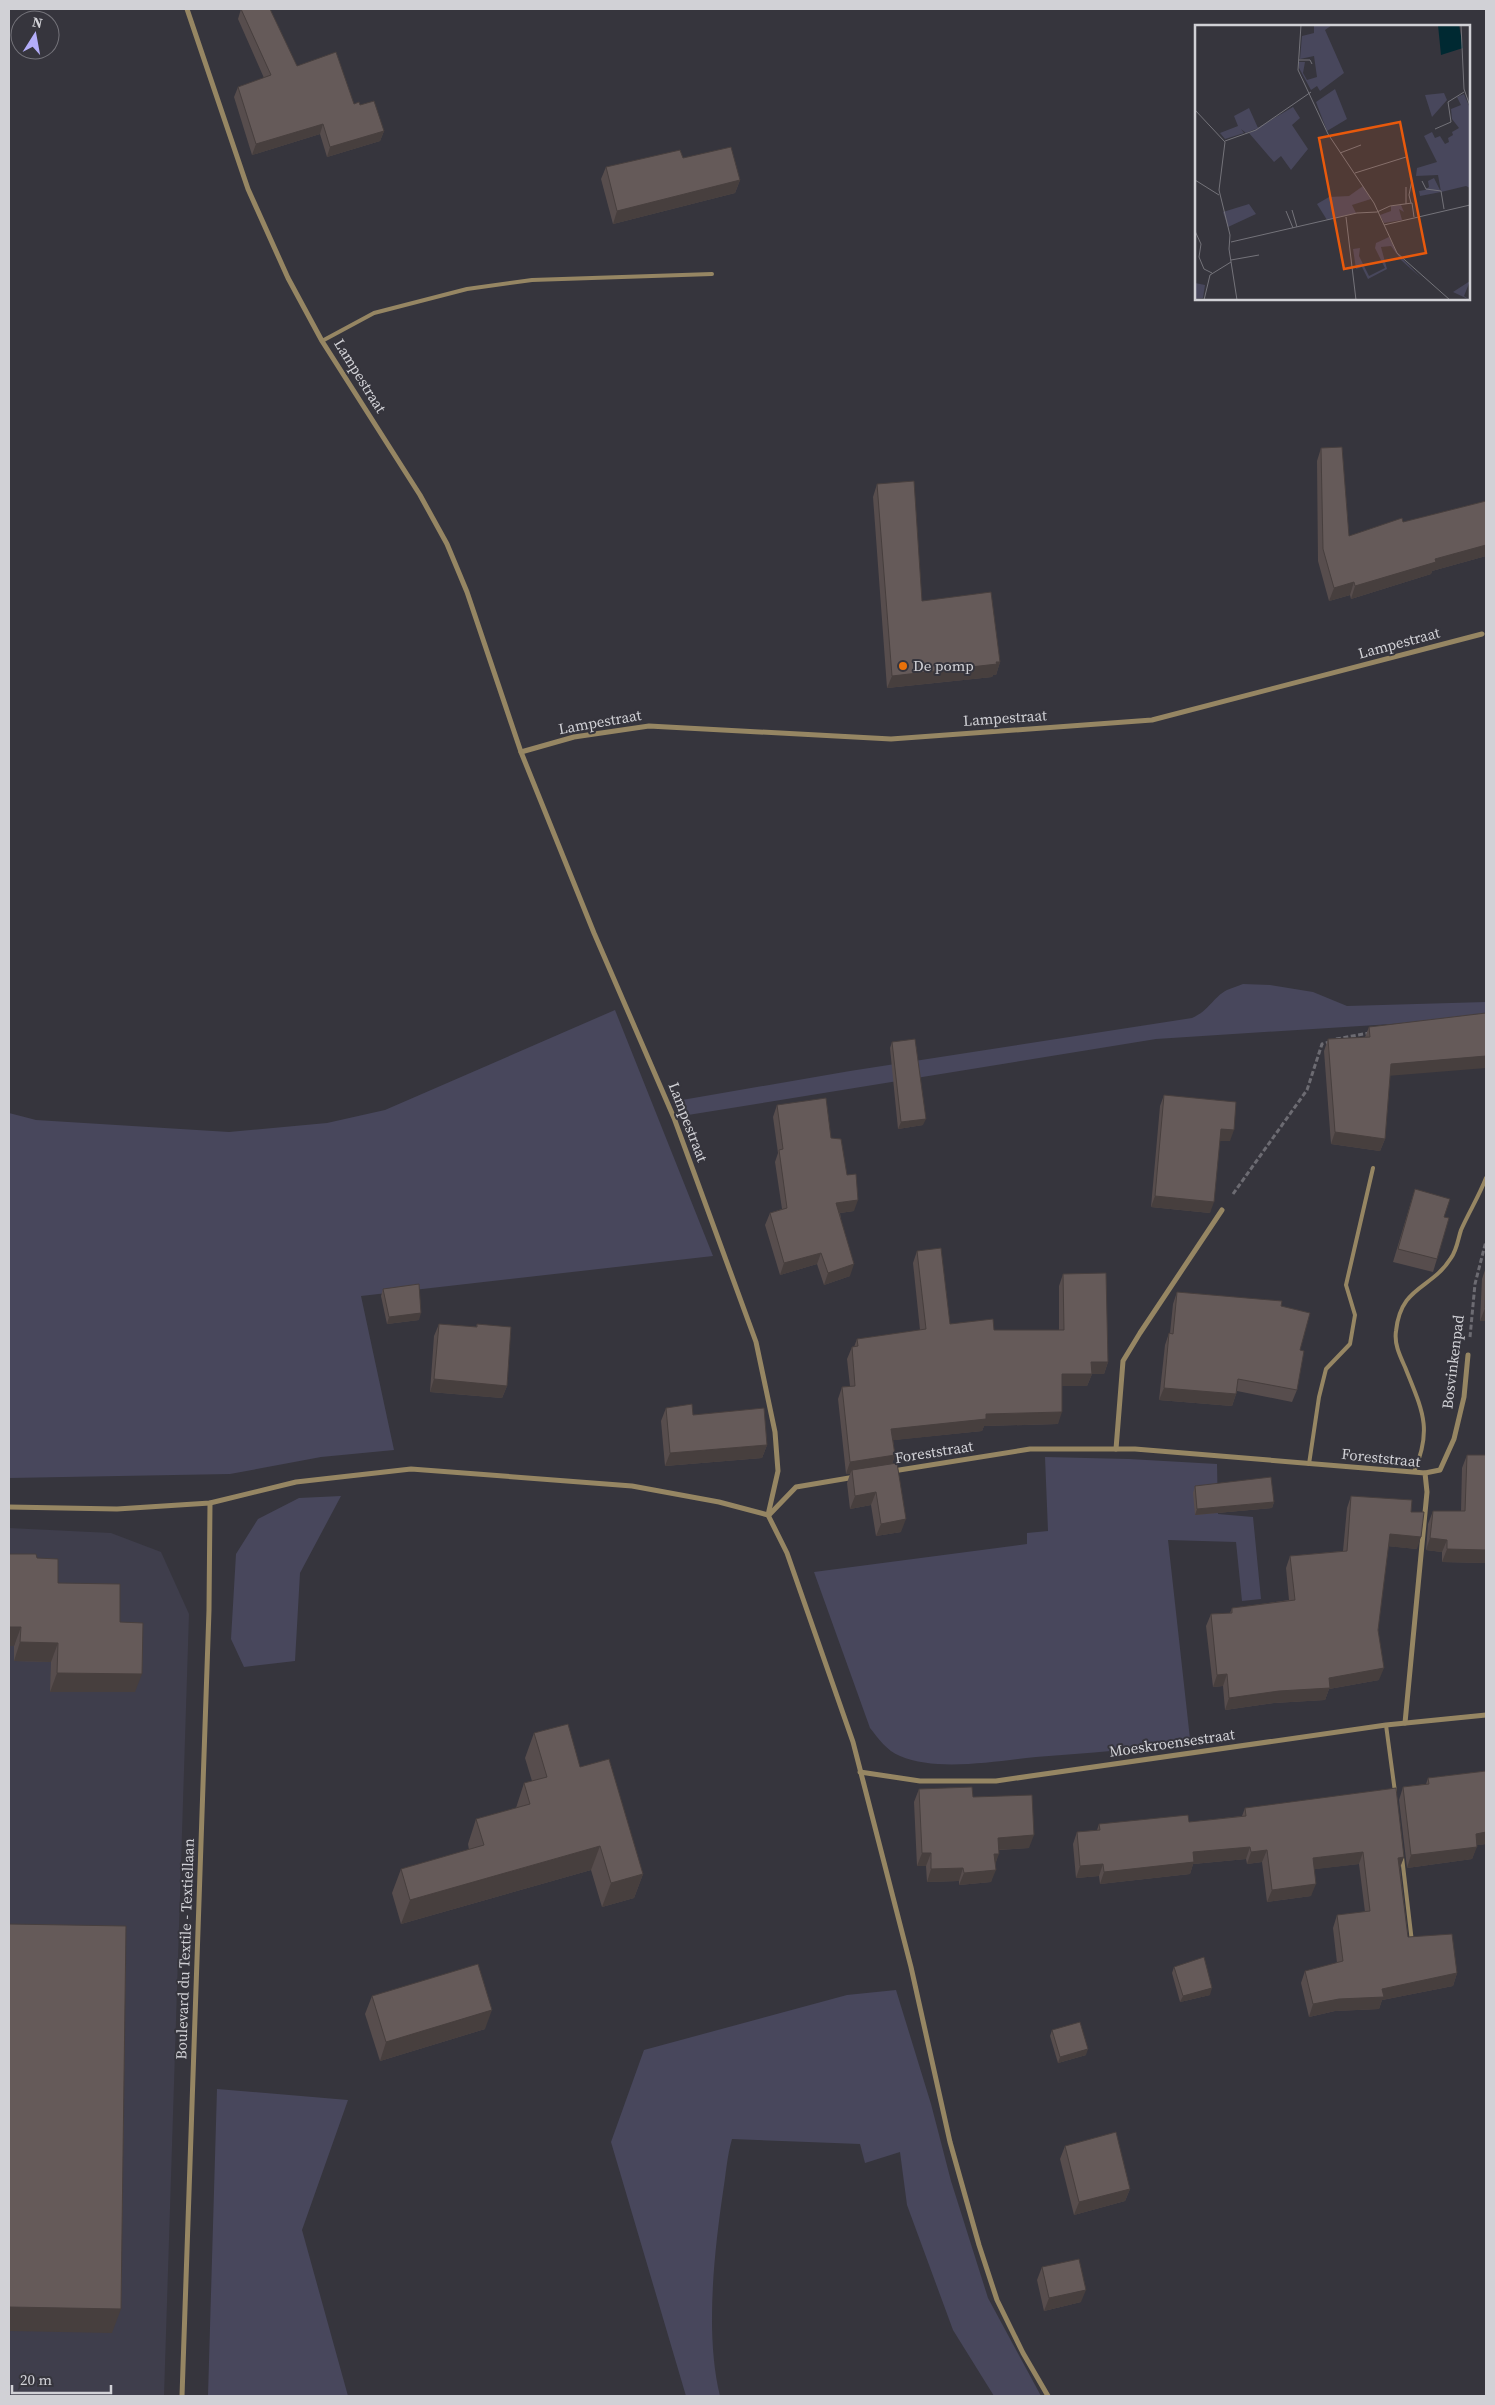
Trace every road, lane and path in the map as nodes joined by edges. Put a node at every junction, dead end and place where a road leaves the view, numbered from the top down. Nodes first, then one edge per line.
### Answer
1 (187, 9) edge
2 (712, 274) dead end
3 (322, 341) junction
4 (1482, 634) dead end
5 (522, 752) junction
6 (1372, 1033) edge
7 (1373, 1168) dead end
8 (1486, 1178) edge
9 (1222, 1210) joint
10 (1486, 1240) edge
11 (1468, 1355) joint
12 (1116, 1449) junction
13 (1310, 1464) junction
14 (884, 1472) edge
15 (1414, 1472) junction
16 (1425, 1473) junction
17 (864, 1476) edge
18 (210, 1503) junction
19 (9, 1508) edge
20 (768, 1515) junction
21 (1486, 1715) edge
22 (1405, 1723) junction
23 (1386, 1725) junction
24 (860, 1772) junction
25 (1396, 1798) edge
26 (1402, 1856) edge
27 (1412, 1943) edge
28 (182, 2396) edge
29 (1048, 2396) edge

1 - 3 street, Lampestraat
2 - 3 lane
3 - 5 street, Lampestraat
4 - 5 street, Lampestraat
5 - 20 street, Lampestraat
6 - 9 path
7 - 13 lane
8 - 15 lane
9 - 12 street
10 - 11 path, Bosvinkenpad
11 - 16 street, Bosvinkenpad
12 - 13 street, Foreststraat
12 - 14 street, Foreststraat
13 - 15 street, Foreststraat
15 - 16 street, Foreststraat
16 - 22 street, Foreststraat
17 - 20 street
18 - 19 street
18 - 20 street
18 - 28 street, Boulevard du Textile - Textiellaan
20 - 24 street
21 - 22 street, Moeskroensestraat
22 - 23 street, Moeskroensestraat
23 - 24 street, Moeskroensestraat
23 - 25 lane
24 - 29 street
26 - 27 lane

